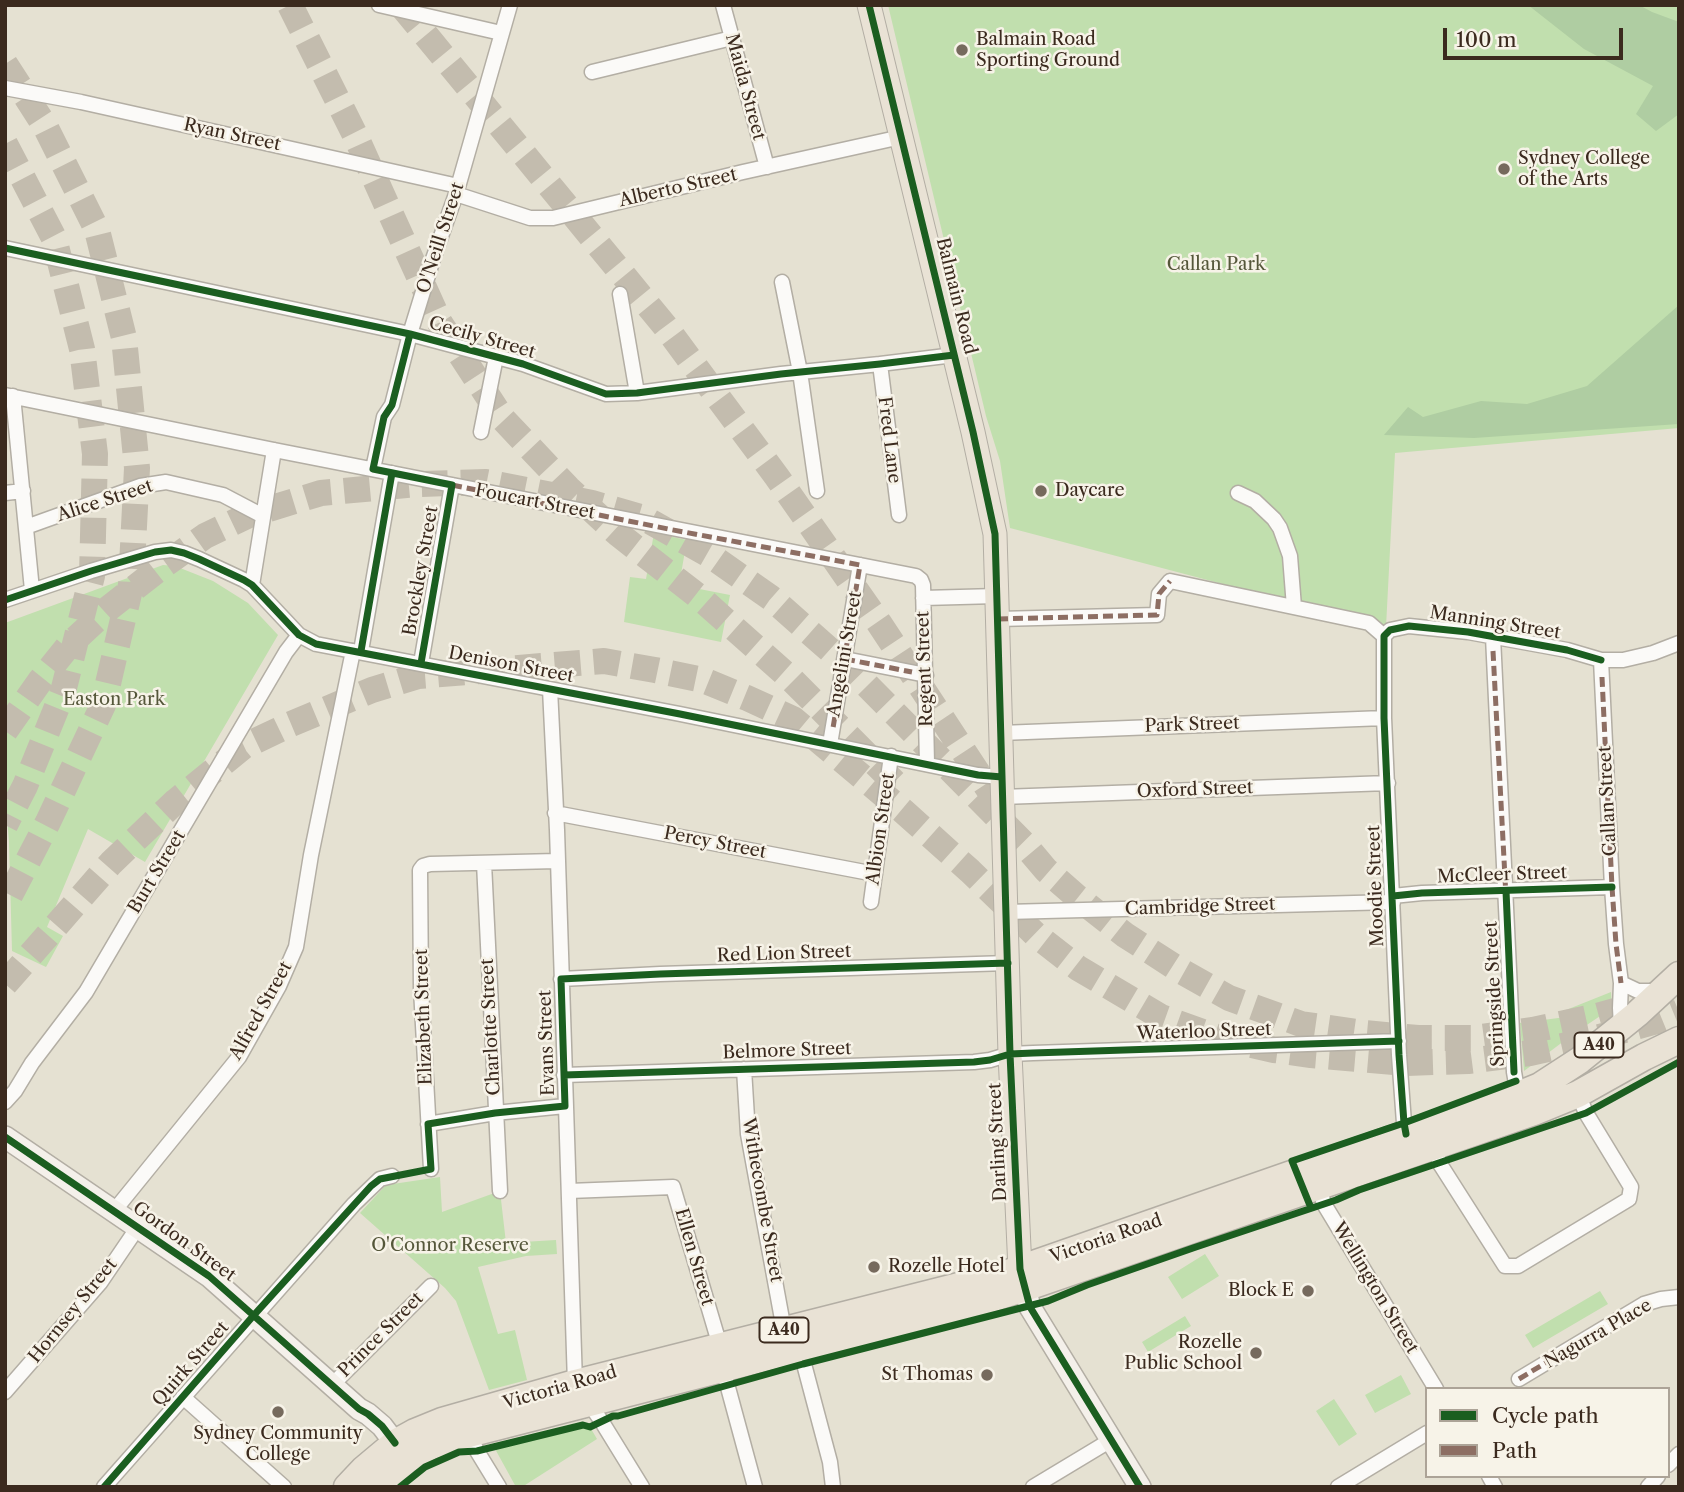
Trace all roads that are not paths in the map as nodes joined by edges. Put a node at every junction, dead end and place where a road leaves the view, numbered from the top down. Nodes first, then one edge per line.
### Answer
1 (379, 5) edge
2 (509, 5) edge
3 (723, 5) edge
4 (869, 5) edge
5 (501, 33) junction
6 (732, 38) junction
7 (592, 72) dead end
8 (5, 88) edge
9 (901, 137) junction
10 (767, 167) junction
11 (457, 190) junction
12 (5, 248) edge
13 (782, 282) dead end
14 (620, 293) dead end
15 (410, 334) junction
16 (954, 355) junction
17 (496, 357) junction
18 (880, 364) junction
19 (800, 372) junction
20 (637, 393) junction
21 (9, 396) edge
22 (481, 432) dead end
23 (274, 450) junction
24 (373, 469) junction
25 (392, 473) junction
26 (452, 485) junction
27 (23, 491) junction
28 (817, 491) dead end
29 (5, 493) edge
30 (1238, 493) dead end
31 (899, 515) dead end
32 (263, 516) junction
33 (26, 527) junction
34 (860, 565) junction
35 (916, 576) joint
36 (252, 585) junction
37 (32, 590) junction
38 (923, 598) junction
39 (5, 600) edge
40 (1294, 607) junction
41 (997, 608) junction
42 (299, 635) junction
43 (1384, 636) junction
44 (1493, 637) junction
45 (1679, 643) edge
46 (357, 651) junction
47 (1601, 660) junction
48 (421, 663) junction
49 (838, 668) junction
50 (926, 675) junction
51 (550, 689) junction
52 (1384, 718) junction
53 (1001, 733) junction
54 (830, 744) junction
55 (891, 756) junction
56 (927, 764) junction
57 (1388, 783) junction
58 (1002, 787) junction
59 (555, 813) junction
60 (556, 861) junction
61 (484, 863) junction
62 (875, 874) junction
63 (1612, 887) junction
64 (1506, 891) junction
65 (1393, 899) junction
66 (871, 902) dead end
67 (1006, 912) junction
68 (1008, 963) junction
69 (561, 979) junction
70 (1621, 982) junction
71 (1668, 990) edge
72 (1621, 1027) junction
73 (1679, 1040) edge
74 (1399, 1041) junction
75 (1010, 1054) junction
76 (744, 1069) junction
77 (564, 1075) junction
78 (1578, 1094) junction
79 (1518, 1095) junction
80 (5, 1102) edge
81 (565, 1106) junction
82 (495, 1113) junction
83 (428, 1124) junction
84 (1406, 1134) junction
85 (5, 1137) edge
86 (1434, 1145) junction
87 (431, 1169) dead end
88 (1324, 1174) junction
89 (392, 1176) dead end
90 (500, 1191) dead end
91 (569, 1191) junction
92 (114, 1211) junction
93 (138, 1227) junction
94 (1022, 1278) junction
95 (431, 1286) dead end
96 (1679, 1297) edge
97 (254, 1315) junction
98 (792, 1339) junction
99 (722, 1357) junction
100 (1519, 1379) dead end
101 (332, 1385) junction
102 (1435, 1387) edge
103 (5, 1392) edge
104 (582, 1393) junction
105 (183, 1397) junction
106 (469, 1434) junction
107 (1425, 1434) edge
108 (1111, 1440) junction
109 (401, 1451) junction
110 (104, 1487) edge
111 (284, 1487) edge
112 (347, 1487) edge
113 (379, 1487) edge
114 (499, 1487) edge
115 (642, 1487) edge
116 (755, 1487) edge
117 (833, 1487) edge
118 (1033, 1487) edge
119 (1140, 1487) edge
120 (1338, 1487) edge

1 - 5 street
2 - 5 street, O'Neill Street
3 - 6 street, Maida Street
4 - 9 main road, Balmain Road
5 - 11 street, O'Neill Street
6 - 7 street
6 - 10 street, Maida Street
8 - 11 street, Ryan Street
9 - 10 street, Alberto Street
9 - 16 main road, Balmain Road
10 - 11 street, Alberto Street
11 - 15 street, O'Neill Street
12 - 15 street, Cecily Street
13 - 19 street
14 - 20 street
15 - 17 street, Cecily Street
15 - 24 street, O'Neill Street
16 - 18 street, Cecily Street
16 - 41 main road, Balmain Road
17 - 20 street, Cecily Street
17 - 22 street
18 - 19 street, Cecily Street
18 - 31 street, Fred Lane
19 - 20 street, Cecily Street
19 - 28 street
21 - 23 street, Foucart Street
21 - 27 street
23 - 24 street, Foucart Street
23 - 32 street
24 - 25 street, Foucart Street
25 - 26 street, Foucart Street
25 - 46 street, Alfred Street
26 - 34 street, Foucart Street
26 - 48 street, Brockley Street
27 - 29 street
27 - 33 street
30 - 40 street
32 - 33 street, Alice Street
32 - 36 street
33 - 37 street
34 - 35 street, Foucart Street
34 - 49 street, Angelini Street
35 - 38 street, Regent Street
36 - 37 street, Denison Street
36 - 42 street, Denison Street
37 - 39 street, Denison Street
38 - 41 street
38 - 50 street, Regent Street
40 - 41 street
40 - 43 street
41 - 53 main road, Darling Street
42 - 46 street, Denison Street
42 - 80 street, Burt Street
43 - 44 street, Manning Street
43 - 52 street, Moodie Street
44 - 47 street, Manning Street
44 - 64 street, Springside Street
45 - 47 street, Manning Street
46 - 48 street, Denison Street
46 - 92 street, Alfred Street
47 - 63 street, Callan Street
48 - 51 street, Denison Street
49 - 50 street
49 - 54 street, Angelini Street
50 - 56 street, Regent Street
51 - 54 street, Denison Street
51 - 59 street, Evans Street
52 - 53 street, Park Street
52 - 57 street, Moodie Street
53 - 58 main road, Darling Street
54 - 55 street, Denison Street
55 - 56 street, Denison Street
55 - 62 street, Albion Street
56 - 58 street, Denison Street
57 - 58 street, Oxford Street
57 - 65 street, Moodie Street
58 - 67 main road, Darling Street
59 - 60 street, Evans Street
59 - 62 street, Percy Street
60 - 61 street
60 - 69 street, Evans Street
61 - 82 street, Charlotte Street
61 - 83 street, Elizabeth Street
62 - 66 street, Albion Street
63 - 64 street, McCleer Street
63 - 70 street, Callan Street
64 - 65 street, McCleer Street
64 - 79 street, Springside Street
65 - 67 street, Cambridge Street
65 - 74 street, Moodie Street
67 - 68 main road, Darling Street
68 - 69 street, Red Lion Street
68 - 75 main road, Darling Street
69 - 77 street, Evans Street
70 - 71 street
70 - 72 street, Callan Street
71 - 72 highway, Victoria Road / A40
72 - 79 highway, Victoria Road / A40
73 - 78 highway, Victoria Road / A40
74 - 75 street, Waterloo Street
74 - 84 street, Moodie Street
75 - 76 street, Belmore Street
75 - 94 main road, Darling Street
76 - 77 street, Belmore Street
76 - 98 street, Withecombe Street
77 - 81 street, Evans Street
78 - 86 highway, Victoria Road / A40
78 - 86 street
79 - 84 highway, Victoria Road / A40
81 - 82 street
81 - 91 street, Evans Street
82 - 83 street
82 - 90 street, Charlotte Street
83 - 87 street, Elizabeth Street
84 - 88 highway, Victoria Road / A40
85 - 92 main road, Gordon Street
86 - 88 highway, Victoria Road / A40
88 - 94 highway, Victoria Road / A40
88 - 102 street, Wellington Street
89 - 97 street, Quirk Street
91 - 99 street, Ellen Street
91 - 104 street, Evans Street
92 - 93 main road, Gordon Street
93 - 97 main road, Gordon Street
93 - 103 street, Hornsey Street
94 - 98 highway, Victoria Road / A40
94 - 108 main road, Darling Street
95 - 101 street, Prince Street
96 - 100 street, Nagurra Place
97 - 101 main road, Gordon Street
97 - 105 street, Quirk Street
98 - 99 highway, Victoria Road / A40
98 - 117 street, Withecombe Street
99 - 104 highway, Victoria Road / A40
99 - 116 street, Ellen Street
101 - 109 main road, Gordon Street
104 - 106 highway, Victoria Road / A40
104 - 109 highway, Victoria Road / A40
104 - 115 street
105 - 110 street, Quirk Street
105 - 111 street
106 - 109 highway, Victoria Road / A40
106 - 114 street
107 - 120 street
108 - 118 street
108 - 119 main road, Darling Street
109 - 112 highway, Victoria Road / A40
109 - 113 highway, Victoria Road / A40

